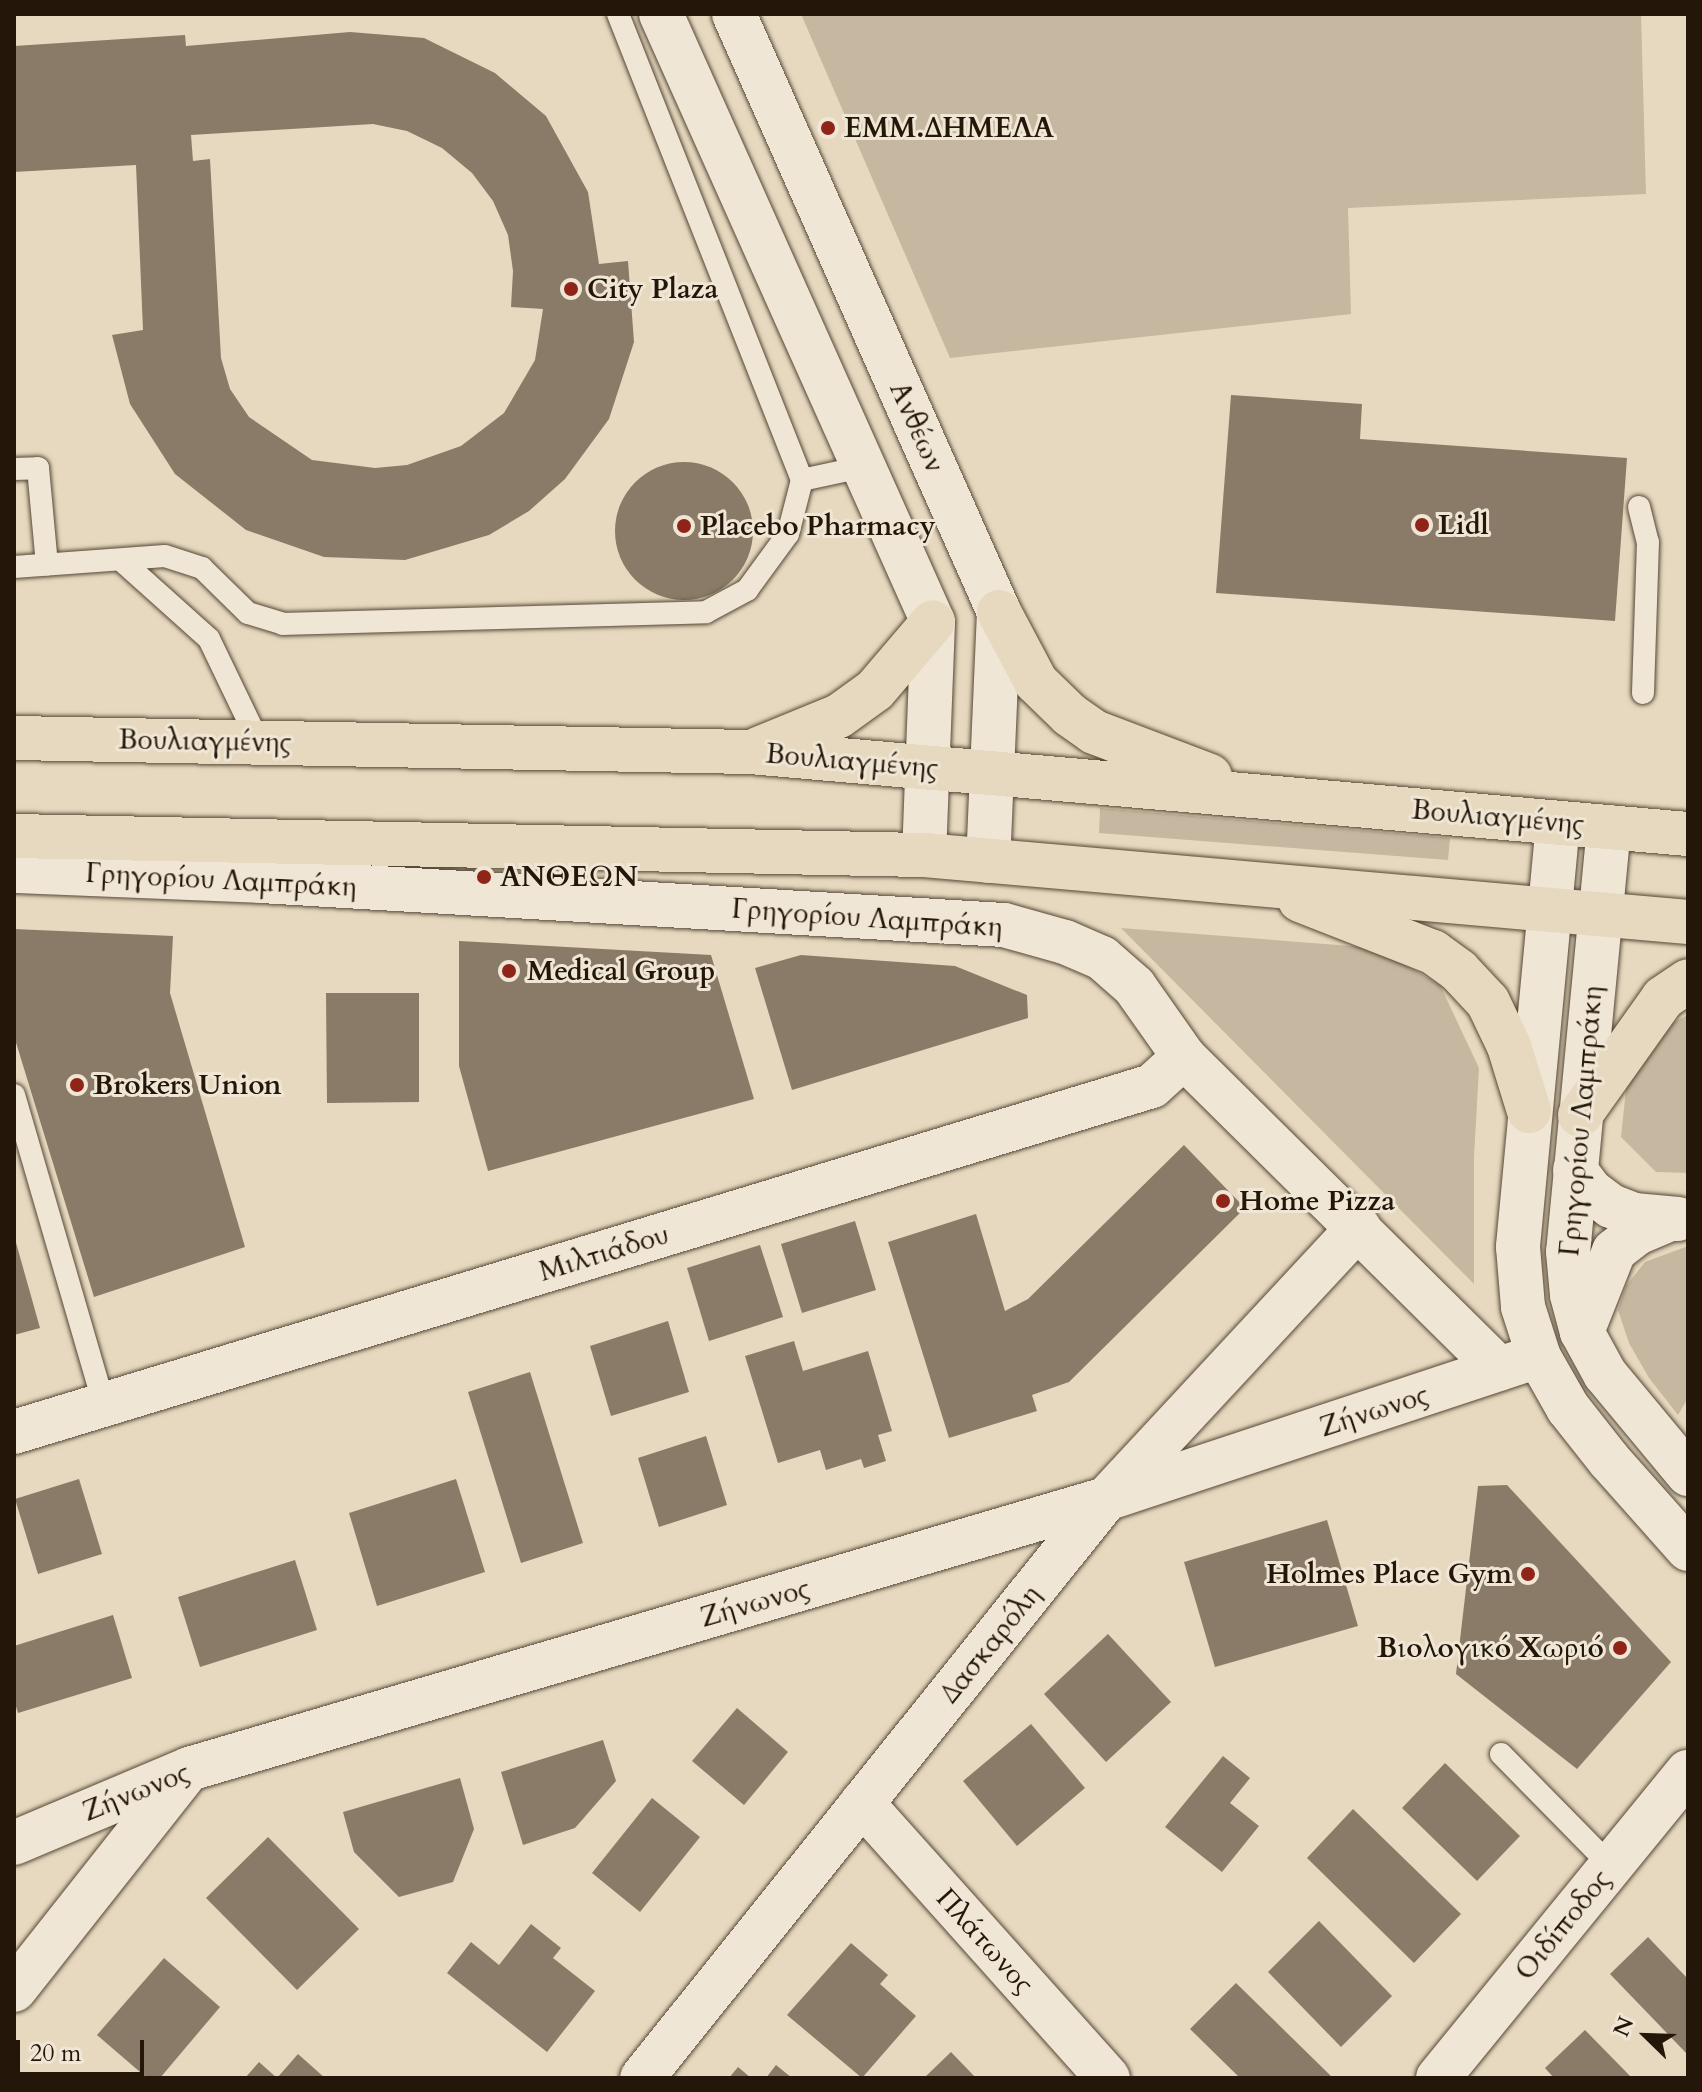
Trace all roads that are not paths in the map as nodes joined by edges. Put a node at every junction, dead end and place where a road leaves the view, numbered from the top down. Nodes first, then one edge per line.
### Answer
1 (618, 14) edge
2 (661, 14) edge
3 (734, 14) edge
4 (862, 467) junction
5 (14, 469) edge
6 (802, 480) junction
7 (1639, 507) dead end
8 (121, 560) junction
9 (47, 565) junction
10 (14, 567) edge
11 (999, 612) junction
12 (933, 622) junction
13 (1643, 693) dead end
14 (14, 738) edge
15 (259, 743) junction
16 (750, 752) junction
17 (927, 767) junction
18 (992, 772) junction
19 (1253, 794) junction
20 (1558, 823) junction
21 (1609, 827) junction
22 (1688, 834) edge
23 (14, 836) edge
24 (924, 855) junction
25 (988, 861) junction
26 (14, 871) edge
27 (1257, 883) junction
28 (1549, 907) junction
29 (1599, 912) junction
30 (1688, 922) edge
31 (1688, 981) edge
32 (1184, 1057) junction
33 (14, 1095) edge
34 (1529, 1111) junction
35 (1580, 1115) junction
36 (1575, 1170) junction
37 (1679, 1219) edge
38 (1359, 1227) junction
39 (1582, 1332) junction
40 (1519, 1363) junction
41 (104, 1404) junction
42 (14, 1432) edge
43 (1688, 1474) edge
44 (1106, 1499) junction
45 (1688, 1549) edge
46 (1501, 1754) dead end
47 (189, 1769) junction
48 (1688, 1772) edge
49 (862, 1803) junction
50 (14, 1843) edge
51 (1611, 1866) junction
52 (14, 1990) edge
53 (642, 2078) edge
54 (1108, 2078) edge
55 (1438, 2078) edge

1 - 6 lane
2 - 4 street
3 - 11 street, Ανθέων
4 - 6 lane
4 - 12 street
5 - 9 lane
6 - 8 lane
7 - 13 lane
8 - 9 lane
8 - 15 lane
9 - 10 lane
11 - 18 street, Ανθέων
11 - 19 main road
12 - 16 main road
12 - 17 street
14 - 15 main road, Βουλιαγμένης
15 - 16 main road, Βουλιαγμένης
16 - 17 main road, Βουλιαγμένης
17 - 18 main road, Βουλιαγμένης
17 - 24 street
18 - 19 main road, Βουλιαγμένης
18 - 25 street, Ανθέων
19 - 20 main road, Βουλιαγμένης
20 - 21 main road, Βουλιαγμένης
20 - 28 street, Γρηγορίου Λαμπράκη
21 - 22 main road, Βουλιαγμένης
21 - 29 street, Γρηγορίου Λαμπράκη
23 - 24 main road
24 - 25 main road
25 - 27 main road
26 - 32 street, Γρηγορίου Λαμπράκη
27 - 28 main road
27 - 34 main road
28 - 29 main road
28 - 34 street, Γρηγορίου Λαμπράκη
29 - 30 main road
29 - 35 street, Γρηγορίου Λαμπράκη
31 - 35 main road
32 - 38 street, Γρηγορίου Λαμπράκη
32 - 41 street, Μιλτιάδου
33 - 41 lane
34 - 40 street, Γρηγορίου Λαμπράκη
35 - 36 street, Γρηγορίου Λαμπράκη
36 - 37 street
36 - 39 street, Γρηγορίου Λαμπράκη
37 - 39 street
38 - 40 street, Γρηγορίου Λαμπράκη
38 - 44 street, Δασκαρόλη
39 - 43 street, Γρηγορίου Λαμπράκη
40 - 44 street, Ζήνωνος
40 - 45 street, Γρηγορίου Λαμπράκη
41 - 42 street, Μιλτιάδου
44 - 47 street, Ζήνωνος
44 - 49 street, Δασκαρόλη
46 - 51 lane
47 - 50 street, Ζήνωνος
47 - 52 street
48 - 51 street, Οιδίποδος
49 - 53 street, Δασκαρόλη
49 - 54 street, Πλάτωνος
51 - 55 street, Οιδίποδος

